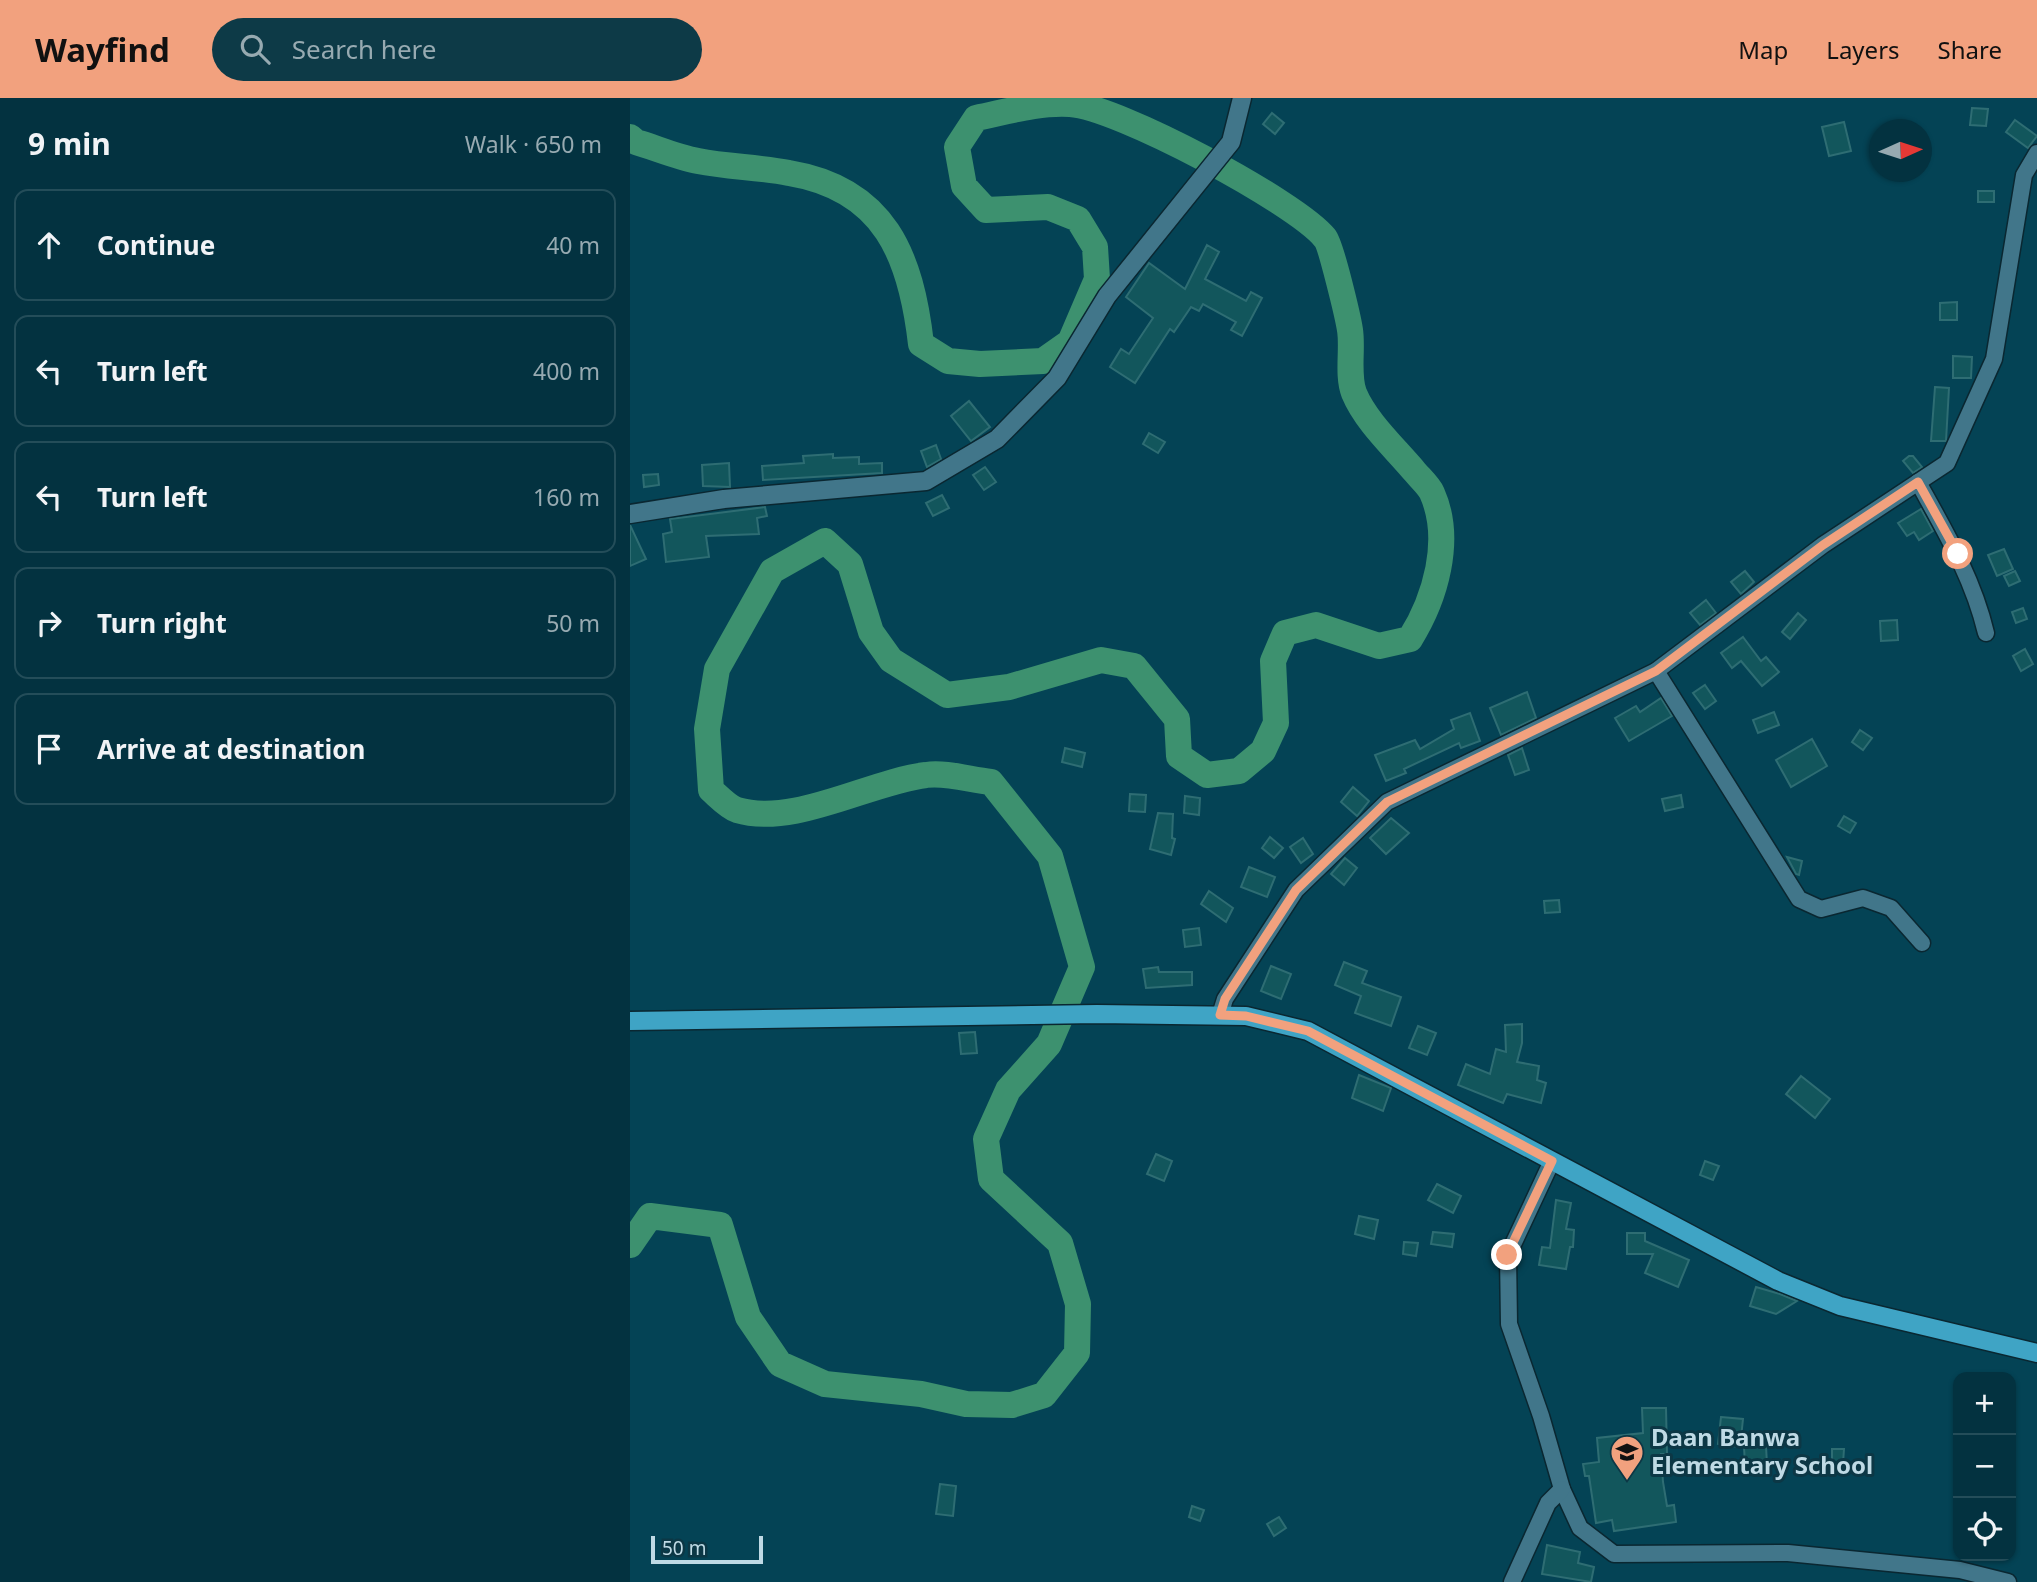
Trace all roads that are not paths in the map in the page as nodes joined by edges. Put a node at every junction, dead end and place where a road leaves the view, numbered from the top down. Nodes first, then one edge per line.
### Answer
1 (1242, 98) edge
2 (2037, 153) edge
3 (1918, 482) junction
4 (630, 514) edge
5 (1986, 633) dead end
6 (1656, 671) junction
7 (1922, 943) dead end
8 (1220, 1015) junction
9 (630, 1021) edge
10 (1552, 1161) junction
11 (2037, 1353) edge
12 (1562, 1489) junction
13 (1512, 1582) edge
14 (2008, 1582) edge

1 - 4 street
2 - 3 street
3 - 5 street
3 - 6 street
6 - 7 street
6 - 8 street
8 - 9 main road
8 - 10 main road
10 - 11 main road
10 - 12 street
12 - 13 street
12 - 14 street

